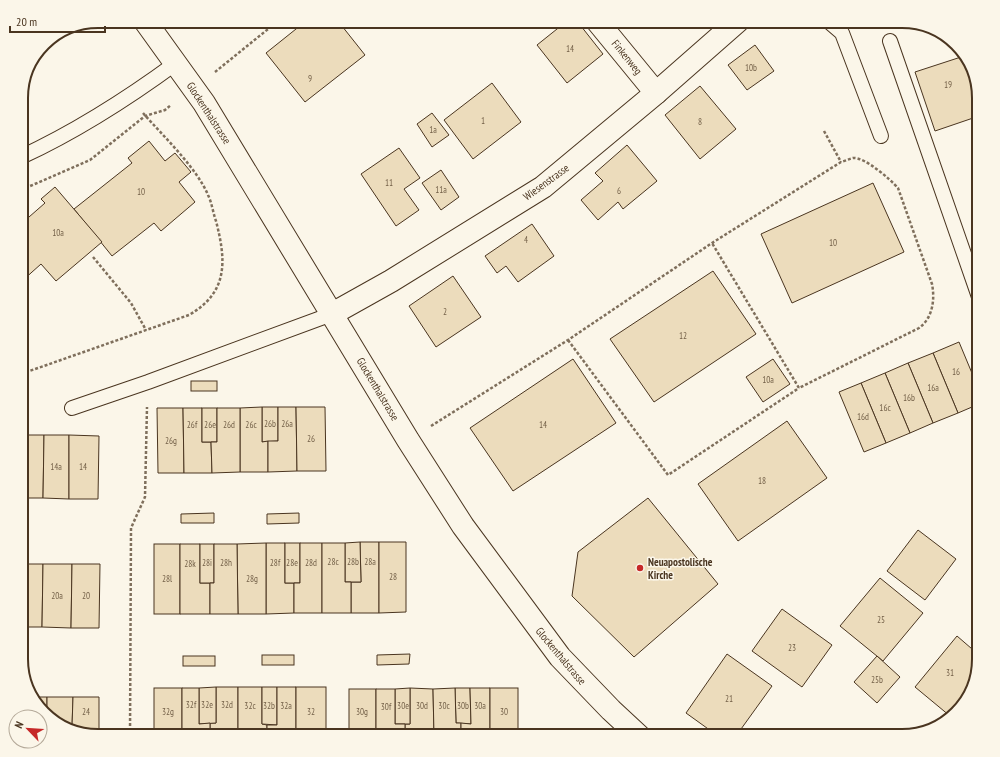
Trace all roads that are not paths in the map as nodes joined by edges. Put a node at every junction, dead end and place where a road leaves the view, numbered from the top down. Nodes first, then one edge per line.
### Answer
1 (150, 28) edge
2 (603, 28) edge
3 (730, 28) edge
4 (840, 28) edge
5 (890, 41) dead end
6 (176, 63) junction
7 (656, 93) junction
8 (881, 136) dead end
9 (28, 154) edge
10 (972, 277) edge
11 (332, 314) junction
12 (72, 408) dead end
13 (632, 729) edge

1 - 6 main road, Glockenthalstrasse
2 - 7 main road, Finkenweg
3 - 7 main road, Wiesenstrasse
4 - 8 lane
5 - 10 lane
6 - 9 lane
6 - 11 main road, Glockenthalstrasse
7 - 11 main road, Wiesenstrasse
11 - 12 lane
11 - 13 main road, Glockenthalstrasse

